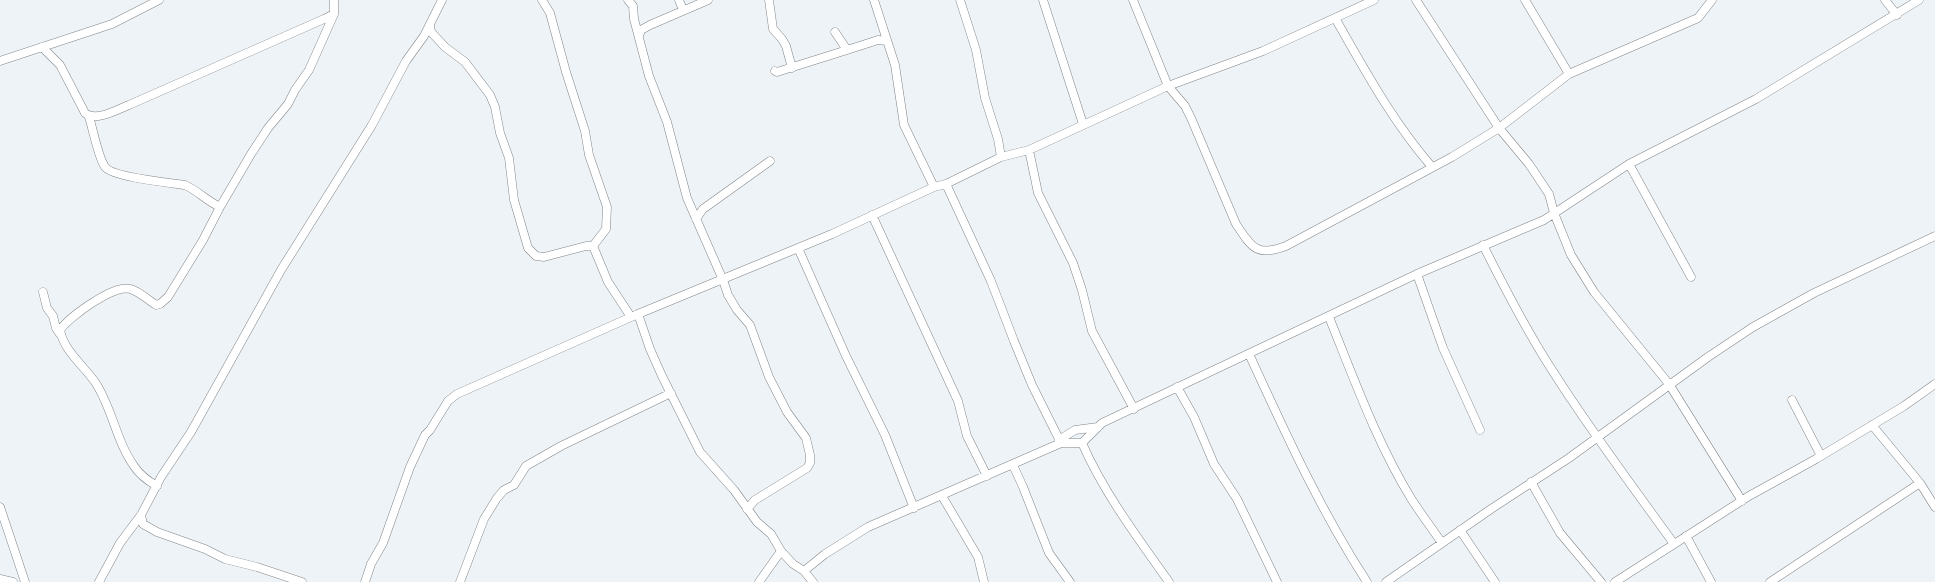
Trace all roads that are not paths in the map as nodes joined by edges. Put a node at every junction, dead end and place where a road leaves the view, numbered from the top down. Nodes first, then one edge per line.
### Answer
1 (159, 0) edge
2 (334, 0) edge
3 (442, 0) edge
4 (542, 0) edge
5 (628, 0) edge
6 (679, 0) edge
7 (708, 0) edge
8 (769, 0) edge
9 (874, 0) edge
10 (960, 0) edge
11 (1043, 0) edge
12 (1133, 0) edge
13 (1374, 0) edge
14 (1416, 0) edge
15 (1525, 0) edge
16 (1712, 0) edge
17 (1885, 0) edge
18 (1919, 0) edge
19 (683, 10) junction
20 (334, 14) junction
21 (1897, 15) junction
22 (1335, 18) junction
23 (430, 25) junction
24 (835, 32) dead end
25 (639, 36) junction
26 (887, 41) junction
27 (42, 47) junction
28 (847, 50) junction
29 (0, 61) edge
30 (792, 68) junction
31 (775, 71) dead end
32 (1569, 74) junction
33 (1168, 86) junction
34 (89, 117) junction
35 (1083, 124) junction
36 (1499, 128) junction
37 (1029, 150) junction
38 (1001, 157) junction
39 (770, 161) dead end
40 (1629, 164) junction
41 (1432, 167) junction
42 (946, 184) junction
43 (934, 187) junction
44 (220, 207) junction
45 (1554, 213) junction
46 (872, 215) junction
47 (696, 219) junction
48 (1935, 236) edge
49 (1483, 245) junction
50 (593, 246) junction
51 (798, 248) junction
52 (1418, 274) junction
53 (1691, 277) dead end
54 (723, 280) junction
55 (43, 292) dead end
56 (635, 316) junction
57 (1329, 317) junction
58 (61, 334) junction
59 (1249, 354) junction
60 (1669, 384) junction
61 (1935, 384) edge
62 (1177, 387) junction
63 (671, 393) junction
64 (1792, 400) dead end
65 (1134, 409) junction
66 (1872, 426) junction
67 (1098, 427) junction
68 (1480, 430) dead end
69 (1597, 438) junction
70 (1060, 442) junction
71 (1082, 444) junction
72 (1821, 456) junction
73 (1013, 465) junction
74 (987, 476) junction
75 (1531, 482) junction
76 (1920, 483) junction
77 (157, 486) junction
78 (942, 496) junction
79 (1742, 501) junction
80 (0, 507) edge
81 (1935, 507) edge
82 (914, 508) junction
83 (747, 509) junction
84 (141, 515) junction
85 (1460, 530) junction
86 (1686, 536) junction
87 (1442, 543) junction
88 (1674, 544) junction
89 (781, 551) junction
90 (804, 571) junction
91 (0, 579) edge
92 (13, 582) edge
93 (25, 582) edge
94 (99, 582) edge
95 (302, 582) edge
96 (365, 582) edge
97 (460, 582) edge
98 (759, 582) edge
99 (812, 582) edge
100 (984, 582) edge
101 (1070, 582) edge
102 (1169, 582) edge
103 (1277, 582) edge
104 (1367, 582) edge
105 (1386, 582) edge
106 (1495, 582) edge
107 (1601, 582) edge
108 (1615, 582) edge
109 (1711, 582) edge
110 (1770, 582) edge

1 - 27 street
2 - 20 street
3 - 23 street
4 - 50 street
5 - 25 street
6 - 19 street
7 - 19 street
8 - 30 street
9 - 26 street
10 - 38 street
11 - 35 street
12 - 33 street
13 - 22 street
14 - 36 street
15 - 32 street
16 - 32 street
17 - 21 street
18 - 21 street
19 - 25 street
20 - 34 street
20 - 44 street
21 - 40 street
22 - 33 street
22 - 41 street
23 - 50 street
23 - 77 street
24 - 28 street
25 - 47 street
26 - 28 street
26 - 43 street
27 - 29 street
27 - 34 street
28 - 30 street
30 - 31 street
32 - 36 street
33 - 35 street
33 - 41 street
34 - 44 street
35 - 37 street
36 - 41 street
36 - 45 street
37 - 38 street
37 - 65 street
38 - 42 street
39 - 47 street
40 - 45 street
40 - 53 street
42 - 43 street
42 - 70 street
43 - 46 street
44 - 58 street
45 - 49 street
45 - 60 street
46 - 51 street
46 - 74 street
47 - 54 street
48 - 60 street
49 - 52 street
49 - 69 street
50 - 56 street
51 - 54 street
51 - 82 street
52 - 57 street
52 - 68 street
54 - 56 street
54 - 83 street
55 - 58 street
56 - 63 street
56 - 96 street
57 - 59 street
57 - 87 street
58 - 77 street
59 - 62 street
59 - 104 street
60 - 69 street
60 - 79 street
61 - 66 street
62 - 65 street
62 - 103 street
63 - 83 street
63 - 97 street
64 - 72 street
65 - 67 street
66 - 72 street
66 - 76 street
67 - 70 street
67 - 71 street
69 - 75 street
69 - 88 street
70 - 71 street
70 - 73 street
71 - 102 street
72 - 79 street
73 - 74 street
73 - 101 street
74 - 78 street
75 - 85 street
75 - 107 street
76 - 81 street
76 - 110 street
77 - 84 street
78 - 82 street
78 - 100 street
79 - 86 street
80 - 93 street
82 - 90 street
83 - 89 street
84 - 94 street
84 - 95 street
85 - 87 street
85 - 106 street
86 - 88 street
86 - 109 street
87 - 105 street
88 - 108 street
89 - 90 street
89 - 98 street
90 - 99 street
91 - 92 street

